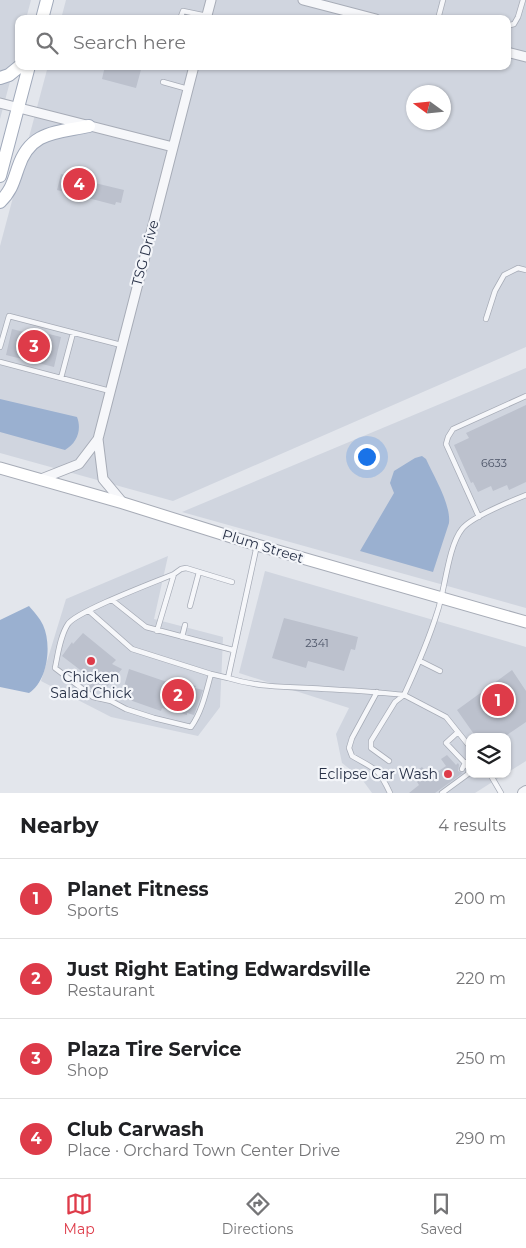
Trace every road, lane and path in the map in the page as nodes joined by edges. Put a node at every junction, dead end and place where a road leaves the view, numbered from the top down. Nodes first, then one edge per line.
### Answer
1 (47, 0) edge
2 (211, 0) edge
3 (303, 0) edge
4 (444, 0) edge
5 (523, 0) edge
6 (331, 3) edge
7 (43, 15) edge
8 (182, 15) edge
9 (199, 15) edge
10 (207, 15) edge
11 (365, 15) edge
12 (439, 15) edge
13 (511, 25) edge
14 (511, 53) edge
15 (526, 57) edge
16 (15, 70) edge
17 (29, 70) edge
18 (193, 70) edge
19 (0, 78) edge
20 (164, 82) dead end
21 (188, 89) junction
22 (0, 102) edge
23 (18, 108) junction
24 (89, 126) junction
25 (173, 148) junction
26 (0, 176) edge
27 (0, 202) edge
28 (526, 270) edge
29 (486, 320) dead end
30 (73, 333) junction
31 (122, 345) junction
32 (0, 347) edge
33 (0, 362) edge
34 (61, 378) junction
35 (110, 391) junction
36 (526, 396) edge
37 (98, 439) junction
38 (0, 468) edge
39 (41, 479) junction
40 (526, 495) edge
41 (123, 503) junction
42 (479, 517) junction
43 (257, 545) junction
44 (198, 572) junction
45 (174, 574) junction
46 (232, 582) dead end
47 (442, 597) junction
48 (112, 600) junction
49 (190, 606) dead end
50 (89, 611) junction
51 (526, 622) edge
52 (185, 625) dead end
53 (157, 631) junction
54 (182, 637) junction
55 (233, 650) junction
56 (420, 661) junction
57 (440, 671) dead end
58 (211, 674) junction
59 (228, 678) junction
60 (377, 692) junction
61 (404, 695) junction
62 (458, 732) junction
63 (466, 742) edge
64 (466, 759) edge
65 (388, 761) dead end
66 (466, 764) edge
67 (462, 769) dead end
68 (466, 775) edge
69 (492, 778) edge
70 (390, 793) edge
71 (442, 793) edge
72 (501, 793) edge

1 - 7 main road
2 - 10 street
3 - 6 street
4 - 12 lane
5 - 13 lane
6 - 11 street
8 - 9 lane
14 - 15 street
16 - 19 main road
17 - 23 main road
18 - 21 street, TSG Drive
20 - 21 lane
21 - 25 street, TSG Drive
22 - 23 street
23 - 24 street
23 - 26 main road
24 - 25 street
24 - 27 main road
25 - 31 street, TSG Drive
28 - 29 lane
30 - 31 lane
30 - 32 lane
30 - 34 lane
31 - 35 street, TSG Drive
33 - 34 lane
34 - 35 lane
35 - 37 street, TSG Drive
36 - 42 lane
37 - 39 street, TSG Drive
37 - 41 street, TSG Drive
38 - 39 main road, Plum Street
39 - 41 main road, Plum Street
40 - 42 lane
41 - 43 main road, Plum Street
42 - 47 lane
43 - 47 main road, Plum Street
43 - 55 lane
44 - 45 lane
44 - 46 lane
44 - 49 lane
45 - 48 lane
45 - 53 lane
47 - 51 main road, Plum Street
47 - 56 lane
48 - 50 lane
48 - 53 lane
50 - 58 lane
50 - 58 lane
52 - 54 lane
53 - 54 lane
54 - 55 lane
55 - 59 lane
56 - 57 lane
56 - 61 lane
58 - 59 lane
59 - 60 lane
60 - 61 lane
60 - 70 lane
61 - 62 lane
61 - 65 lane
62 - 63 lane
62 - 64 lane
66 - 67 lane
68 - 71 lane
69 - 72 lane

